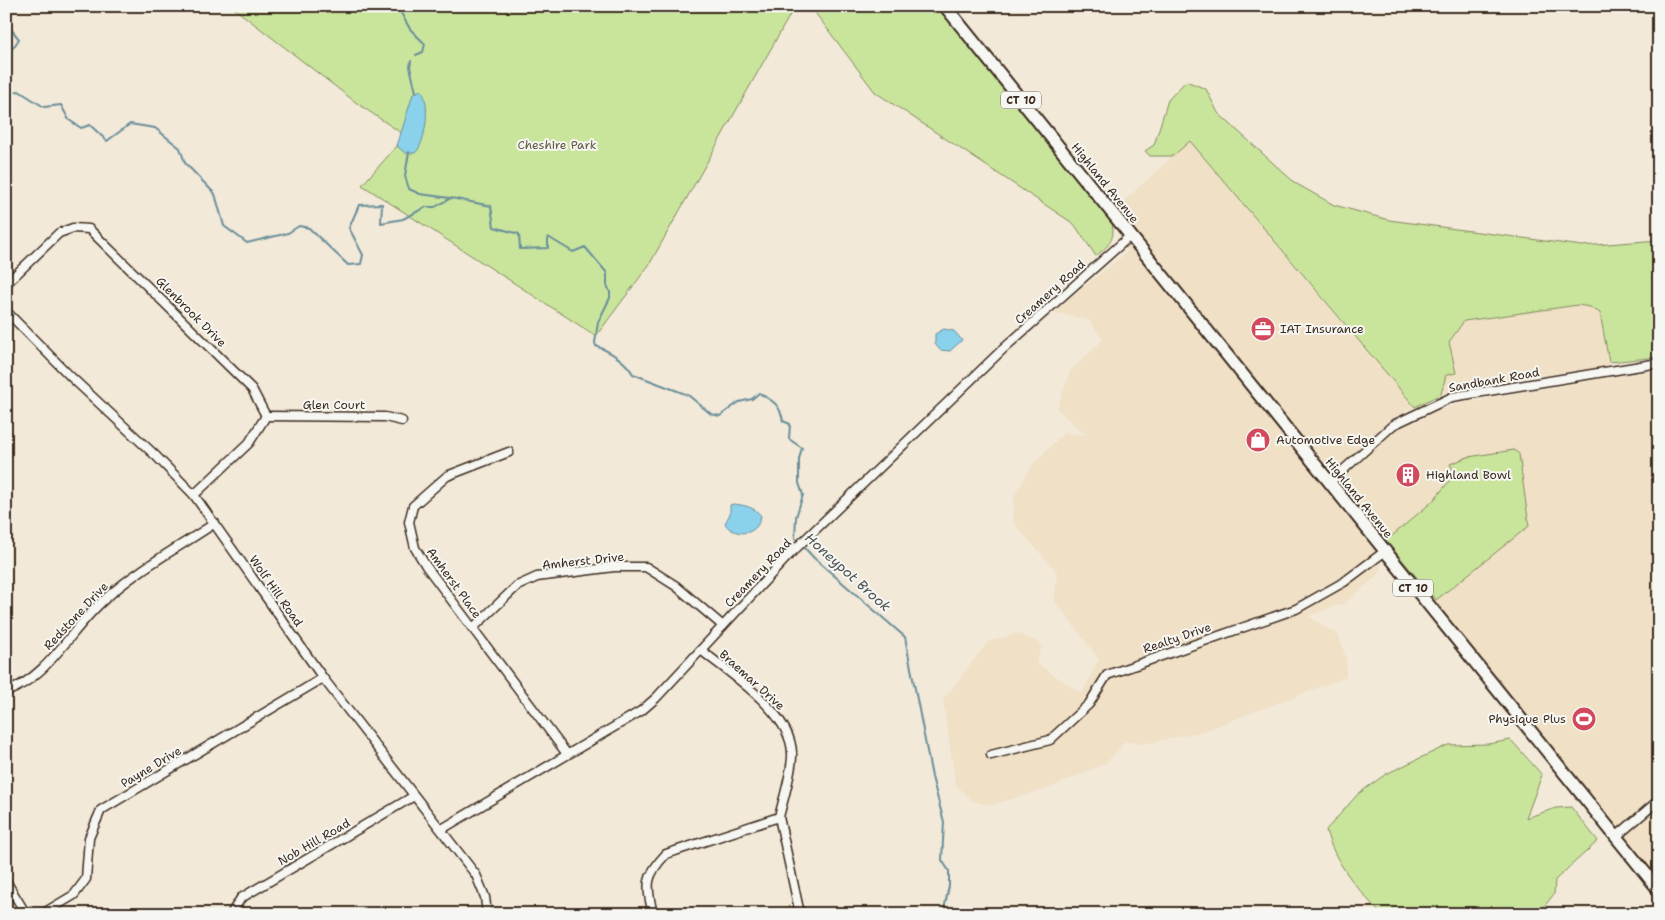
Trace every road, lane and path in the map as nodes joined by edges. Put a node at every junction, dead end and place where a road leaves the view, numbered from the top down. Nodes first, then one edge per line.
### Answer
1 (945, 6) edge
2 (1130, 236) junction
3 (6, 284) edge
4 (6, 311) edge
5 (1659, 363) edge
6 (266, 416) junction
7 (402, 421) dead end
8 (508, 452) dead end
9 (1329, 483) junction
10 (194, 495) junction
11 (215, 523) junction
12 (1384, 552) junction
13 (723, 626) junction
14 (473, 628) junction
15 (701, 650) junction
16 (323, 678) junction
17 (6, 692) edge
18 (567, 754) junction
19 (991, 755) dead end
20 (414, 796) junction
21 (1659, 800) edge
22 (779, 817) junction
23 (442, 829) junction
24 (1616, 836) junction
25 (6, 881) edge
26 (1659, 890) edge
27 (26, 914) edge
28 (42, 914) edge
29 (231, 914) edge
30 (487, 914) edge
31 (653, 914) edge
32 (800, 914) edge

1 - 2 highway, Highland Avenue / CT 10
2 - 9 highway, Highland Avenue / CT 10
2 - 13 street, Creamery Road
3 - 6 street, Glenbrook Drive
4 - 10 street, Wolf Hill Road
5 - 9 street, Sandbank Road
6 - 7 street, Glen Court
6 - 10 street
8 - 14 street, Amherst Place
9 - 12 highway, Highland Avenue / CT 10
10 - 11 street, Wolf Hill Road
11 - 16 street, Wolf Hill Road
11 - 17 street, Redstone Drive
12 - 19 street, Realty Drive
12 - 24 highway, Highland Avenue / CT 10
13 - 14 street, Amherst Drive
13 - 15 street, Creamery Road
14 - 18 street, Amherst Place
15 - 18 street, Creamery Road
15 - 22 street, Braemar Drive
16 - 20 street, Wolf Hill Road
16 - 28 street, Payne Drive
18 - 23 street, Creamery Road
20 - 23 street, Wolf Hill Road
20 - 29 street, Nob Hill Road
21 - 24 street
22 - 31 street
22 - 32 street, Braemar Drive
23 - 30 street, Wolf Hill Road
24 - 26 highway, Highland Avenue / CT 10
25 - 27 street

